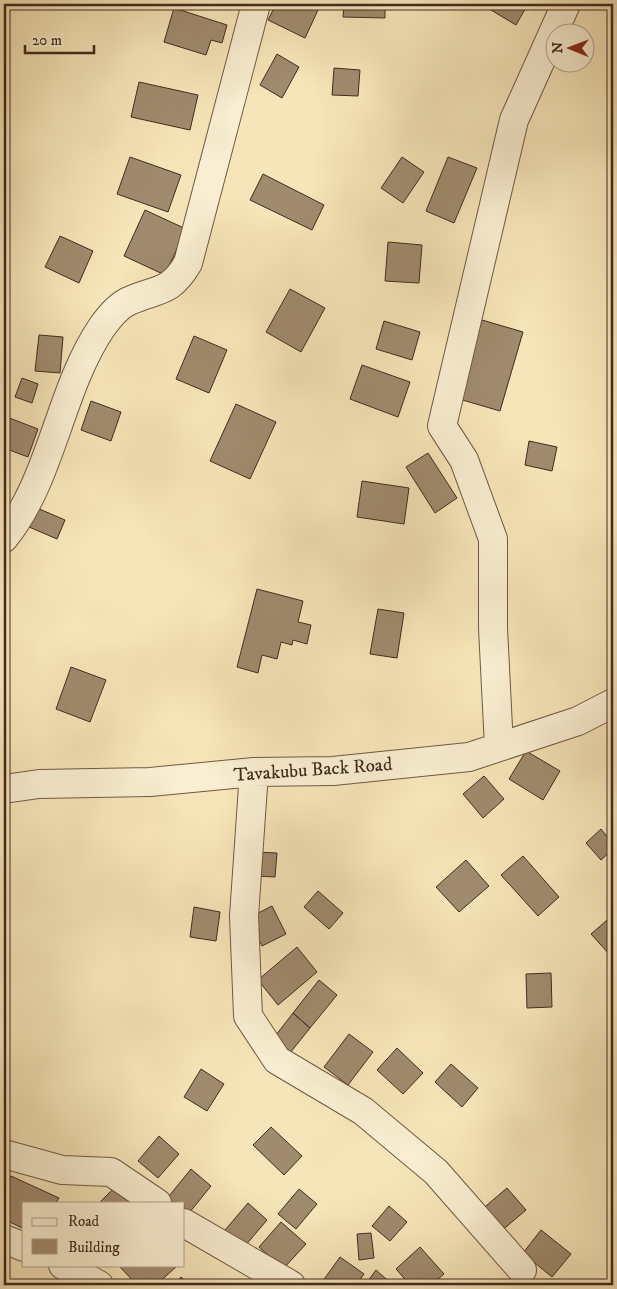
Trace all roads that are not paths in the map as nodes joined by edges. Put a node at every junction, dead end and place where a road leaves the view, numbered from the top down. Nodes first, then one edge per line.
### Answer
1 (256, 4) edge
2 (566, 4) edge
3 (4, 538) edge
4 (613, 703) edge
5 (499, 747) junction
6 (254, 772) junction
7 (4, 789) edge
8 (4, 1154) edge
9 (156, 1202) edge
10 (185, 1224) edge
11 (4, 1239) edge
12 (22, 1246) edge
13 (65, 1266) edge
14 (522, 1270) dead end
15 (99, 1285) edge
16 (291, 1285) edge

1 - 3 street
2 - 5 street
4 - 5 street, Tavakubu Back Road
5 - 6 street, Tavakubu Back Road
6 - 7 street, Tavakubu Back Road
6 - 14 street
8 - 9 street
10 - 16 street
11 - 12 street
13 - 15 street

